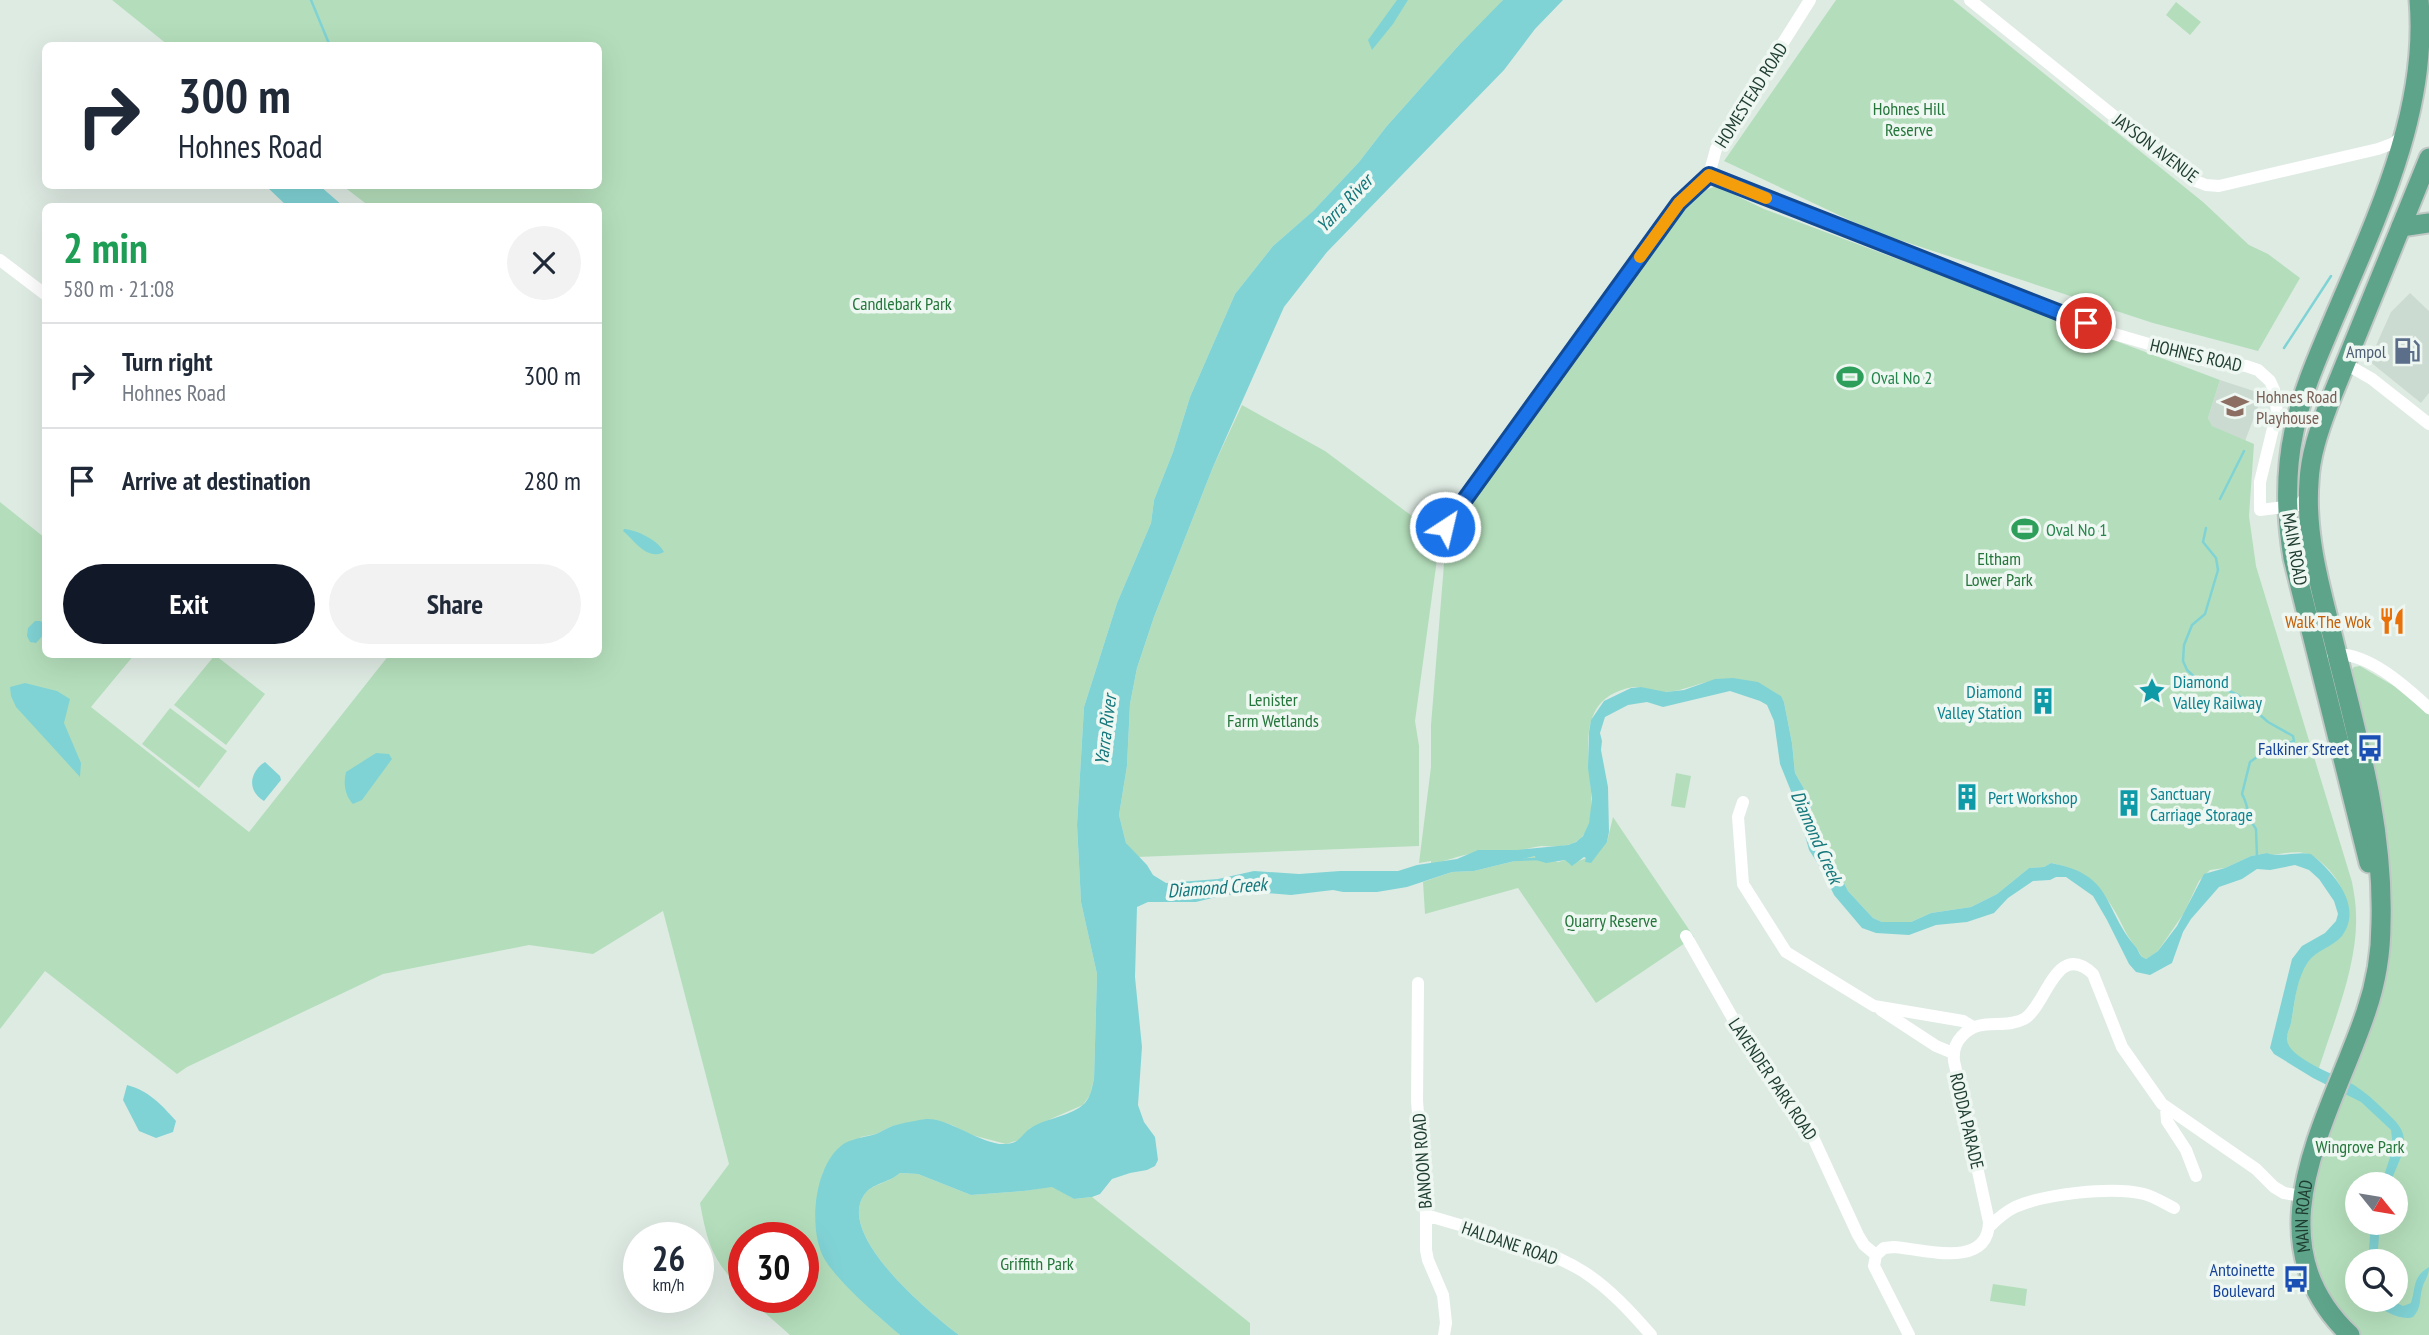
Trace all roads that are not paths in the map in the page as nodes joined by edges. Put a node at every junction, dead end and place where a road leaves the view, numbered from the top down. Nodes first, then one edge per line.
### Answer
1 (1810, 0) edge
2 (1970, 0) edge
3 (2419, 0) edge
4 (2405, 134) junction
5 (2378, 149) junction
6 (2429, 158) edge
7 (1709, 175) junction
8 (2391, 176) junction
9 (2425, 178) edge
10 (2421, 201) edge
11 (2429, 223) edge
12 (2401, 227) junction
13 (0, 260) edge
14 (42, 292) edge
15 (2346, 364) junction
16 (2429, 424) edge
17 (2308, 492) junction
18 (2287, 507) junction
19 (1445, 527) dead end
20 (2328, 656) junction
21 (2429, 708) edge
22 (2348, 773) junction
23 (2368, 782) junction
24 (1743, 802) dead end
25 (2381, 926) junction
26 (1686, 936) dead end
27 (1418, 983) dead end
28 (1874, 1006) junction
29 (1973, 1027) junction
30 (1953, 1053) junction
31 (2166, 1108) junction
32 (2196, 1176) dead end
33 (2302, 1196) junction
34 (2174, 1208) dead end
35 (1426, 1215) junction
36 (1989, 1224) junction
37 (1876, 1255) junction
38 (1444, 1335) edge
39 (1651, 1335) edge
40 (1909, 1335) edge
41 (2350, 1335) edge

1 - 7 street, HOMESTEAD ROAD
2 - 5 street, JAYSON AVENUE
3 - 4 main road, MAIN ROAD
4 - 5 street, JAYSON AVENUE
4 - 8 main road, MAIN ROAD
5 - 8 street
6 - 9 main road, MAIN ROAD
7 - 18 street, HOHNES ROAD
7 - 19 street, HOMESTEAD ROAD
8 - 9 main road
8 - 10 main road
8 - 18 main road, MAIN ROAD
9 - 10 main road, MAIN ROAD
10 - 12 main road, MAIN ROAD
11 - 12 main road
12 - 15 main road, MAIN ROAD
13 - 14 street
15 - 16 street
15 - 17 main road, MAIN ROAD
17 - 18 street
17 - 20 main road, MAIN ROAD
18 - 20 main road, MAIN ROAD
20 - 21 street
20 - 22 main road, MAIN ROAD
20 - 23 main road, MAIN ROAD
22 - 23 main road
22 - 25 main road, MAIN ROAD
23 - 25 main road, MAIN ROAD
24 - 28 street
25 - 33 main road, MAIN ROAD
26 - 37 street, LAVENDER PARK ROAD
27 - 35 street, BANOON ROAD
28 - 29 street
28 - 30 street
29 - 30 street, RODDA PARADE
29 - 31 street
30 - 36 street, RODDA PARADE
31 - 32 street
31 - 33 street
33 - 41 main road, MAIN ROAD
34 - 36 street
35 - 38 street, BANOON ROAD
35 - 39 street, HALDANE ROAD
36 - 37 street
37 - 40 street, LAVENDER PARK ROAD

